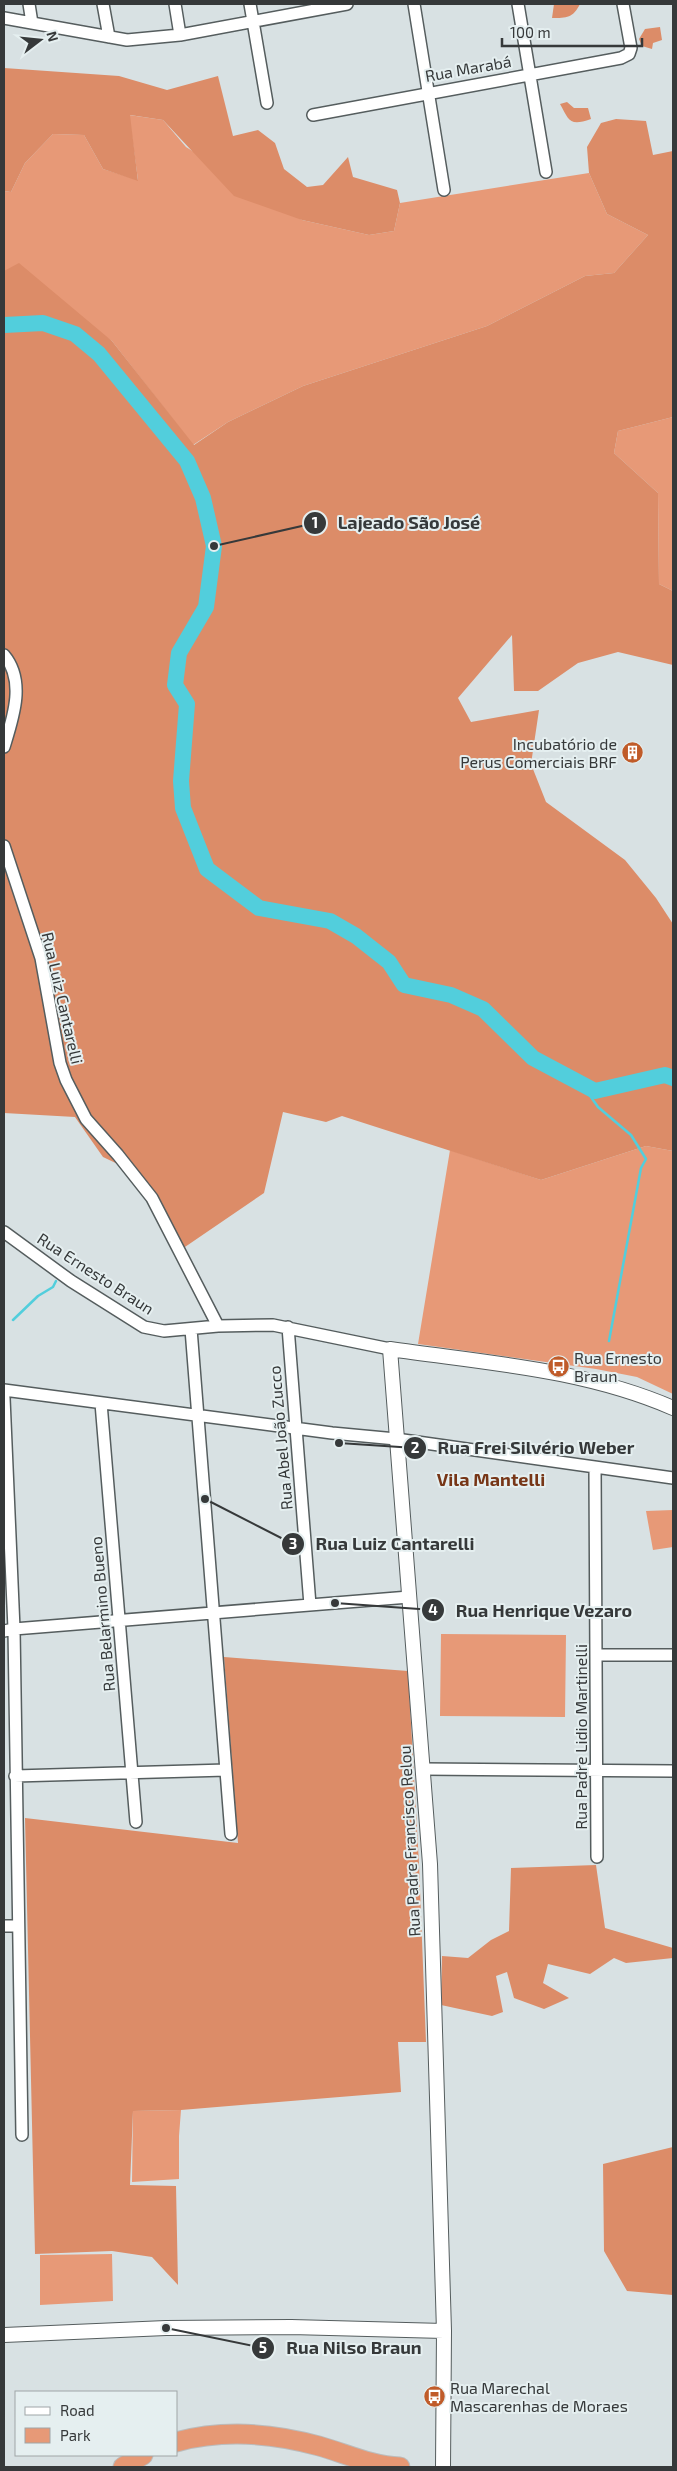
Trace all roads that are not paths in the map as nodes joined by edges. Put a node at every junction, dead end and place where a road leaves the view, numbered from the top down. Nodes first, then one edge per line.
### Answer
1 (29, 4) edge
2 (103, 4) edge
3 (175, 4) edge
4 (250, 4) edge
5 (339, 4) edge
6 (414, 4) edge
7 (518, 4) edge
8 (623, 4) edge
9 (4, 18) edge
10 (253, 21) junction
11 (32, 23) junction
12 (180, 35) junction
13 (109, 37) junction
14 (530, 74) junction
15 (429, 92) junction
16 (267, 103) dead end
17 (313, 115) dead end
18 (546, 172) dead end
19 (444, 190) dead end
20 (4, 655) edge
21 (4, 747) edge
22 (4, 846) edge
23 (4, 1232) edge
24 (218, 1326) junction
25 (288, 1328) junction
26 (191, 1329) junction
27 (390, 1349) junction
28 (4, 1390) edge
29 (4, 1398) edge
30 (101, 1403) junction
31 (673, 1408) edge
32 (198, 1415) junction
33 (296, 1428) junction
34 (396, 1439) junction
35 (595, 1467) junction
36 (673, 1478) edge
37 (410, 1597) junction
38 (310, 1605) junction
39 (214, 1613) junction
40 (119, 1620) junction
41 (9, 1630) edge
42 (673, 1654) edge
43 (596, 1655) junction
44 (422, 1769) junction
45 (226, 1770) junction
46 (597, 1770) junction
47 (673, 1771) edge
48 (132, 1773) junction
49 (15, 1776) junction
50 (136, 1822) dead end
51 (231, 1834) dead end
52 (597, 1857) dead end
53 (4, 1926) edge
54 (18, 1926) junction
55 (22, 2135) dead end
56 (444, 2331) junction
57 (4, 2335) edge
58 (178, 2442) edge
59 (142, 2456) edge
60 (123, 2467) edge
61 (381, 2467) edge
62 (400, 2467) edge
63 (442, 2467) edge

1 - 11 street
2 - 13 street
3 - 12 street
4 - 10 street
5 - 10 street
6 - 15 street
7 - 14 street
8 - 14 street, Rua Marabá
9 - 11 street
10 - 12 street
10 - 16 street
11 - 13 street
12 - 13 street
14 - 15 street, Rua Marabá
14 - 18 street
15 - 17 street, Rua Marabá
15 - 19 street
20 - 21 street
22 - 24 street, Rua Luiz Cantarelli
23 - 26 street, Rua Ernesto Braun
24 - 25 street, Rua Ernesto Braun
24 - 26 street, Rua Ernesto Braun
25 - 27 street, Rua Ernesto Braun
25 - 33 street, Rua Abel João Zucco
26 - 32 street
27 - 31 street, Rua Ernesto Braun
27 - 34 street, Rua Padre Francisco Relou
28 - 30 street
29 - 41 street
30 - 32 street
30 - 40 street, Rua Belarmino Bueno
32 - 33 street
32 - 39 street
33 - 34 street
33 - 38 street, Rua Abel João Zucco
34 - 35 street
34 - 37 street, Rua Padre Francisco Relou
35 - 36 street
35 - 43 street, Rua Padre Lidio Martinelli
37 - 38 street
37 - 44 street, Rua Padre Francisco Relou
38 - 39 street
39 - 40 street
39 - 45 street
40 - 41 street
40 - 48 street, Rua Belarmino Bueno
41 - 49 street
42 - 43 street
43 - 46 street, Rua Padre Lidio Martinelli
44 - 46 street
44 - 56 street, Rua Padre Francisco Relou
45 - 48 street
45 - 51 street
46 - 47 street
46 - 52 street, Rua Padre Lidio Martinelli
48 - 49 street
48 - 50 street, Rua Belarmino Bueno
49 - 54 street
53 - 54 street
54 - 55 street
56 - 57 street
56 - 63 street
58 - 61 highway
59 - 60 highway
61 - 62 highway

